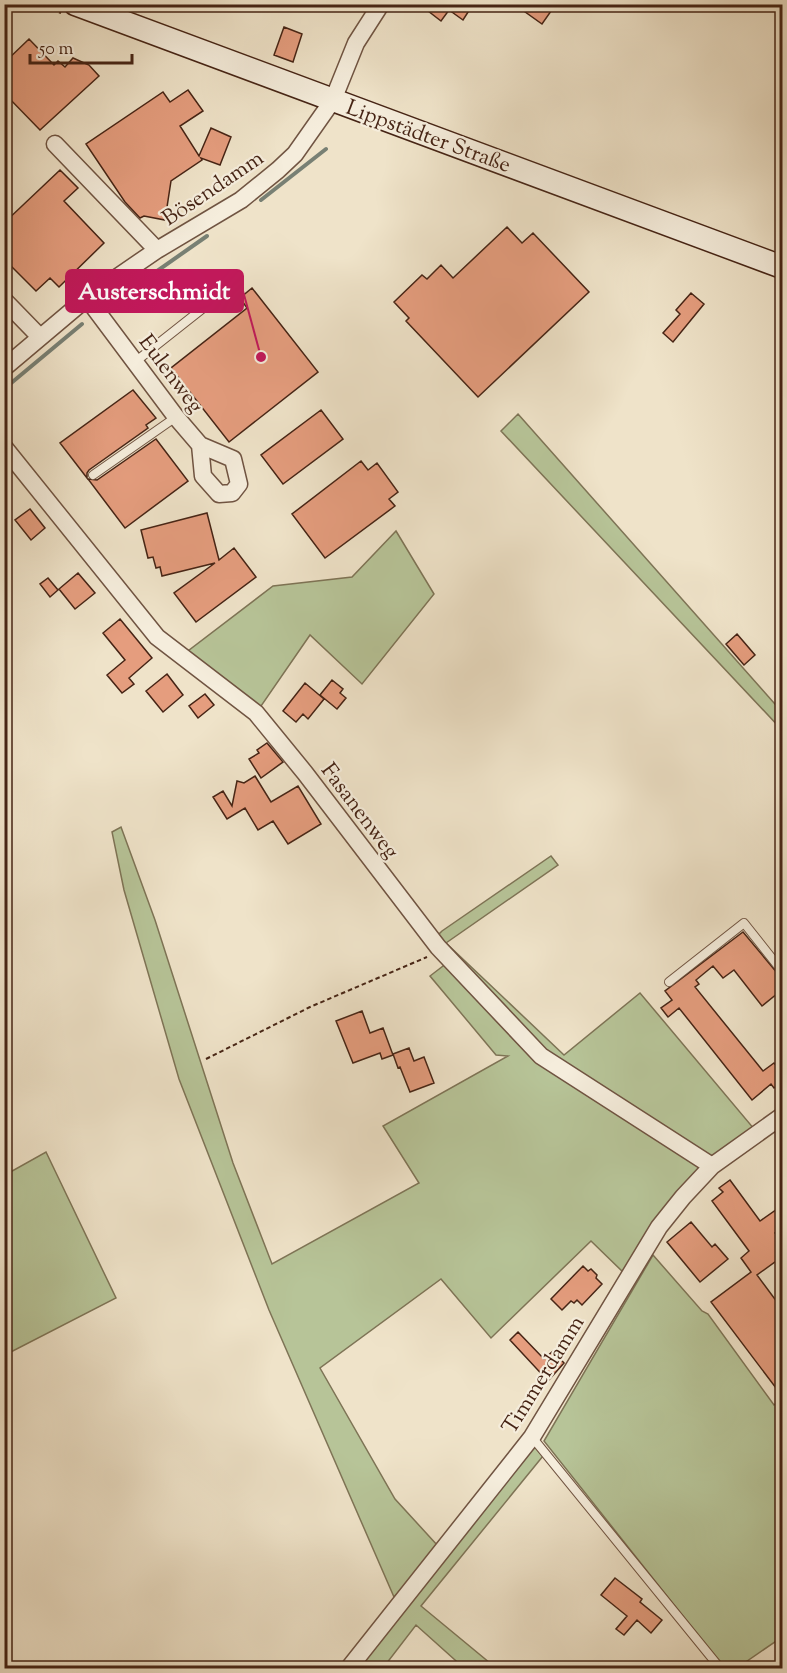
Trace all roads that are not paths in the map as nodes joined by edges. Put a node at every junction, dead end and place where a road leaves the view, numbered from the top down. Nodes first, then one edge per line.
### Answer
1 (75, 4) edge
2 (381, 4) edge
3 (333, 100) junction
4 (55, 144) dead end
5 (157, 250) junction
6 (783, 267) edge
7 (221, 294) dead end
8 (87, 298) junction
9 (4, 300) edge
10 (40, 337) junction
11 (135, 362) junction
12 (4, 368) edge
13 (176, 417) junction
14 (200, 445) dead end
15 (4, 447) edge
16 (93, 475) dead end
17 (783, 971) edge
18 (669, 982) dead end
19 (783, 1116) edge
20 (712, 1166) junction
21 (532, 1437) junction
22 (349, 1668) edge
23 (720, 1668) edge

1 - 3 main road, Lippstädter Straße
2 - 3 street, Bösendamm
3 - 5 street, Bösendamm
3 - 6 main road, Lippstädter Straße
4 - 5 street, Bösendamm
5 - 8 street, Bösendamm
7 - 11 lane
8 - 10 street, Bösendamm
8 - 11 street, Eulenweg
9 - 10 street
10 - 12 street, Bösendamm
11 - 13 street, Eulenweg
13 - 14 street, Eulenweg
13 - 16 lane
15 - 20 street, Fasanenweg
17 - 18 lane
19 - 20 street, Timmerdamm
20 - 21 street, Timmerdamm
21 - 22 street, Timmerdamm
21 - 23 lane

